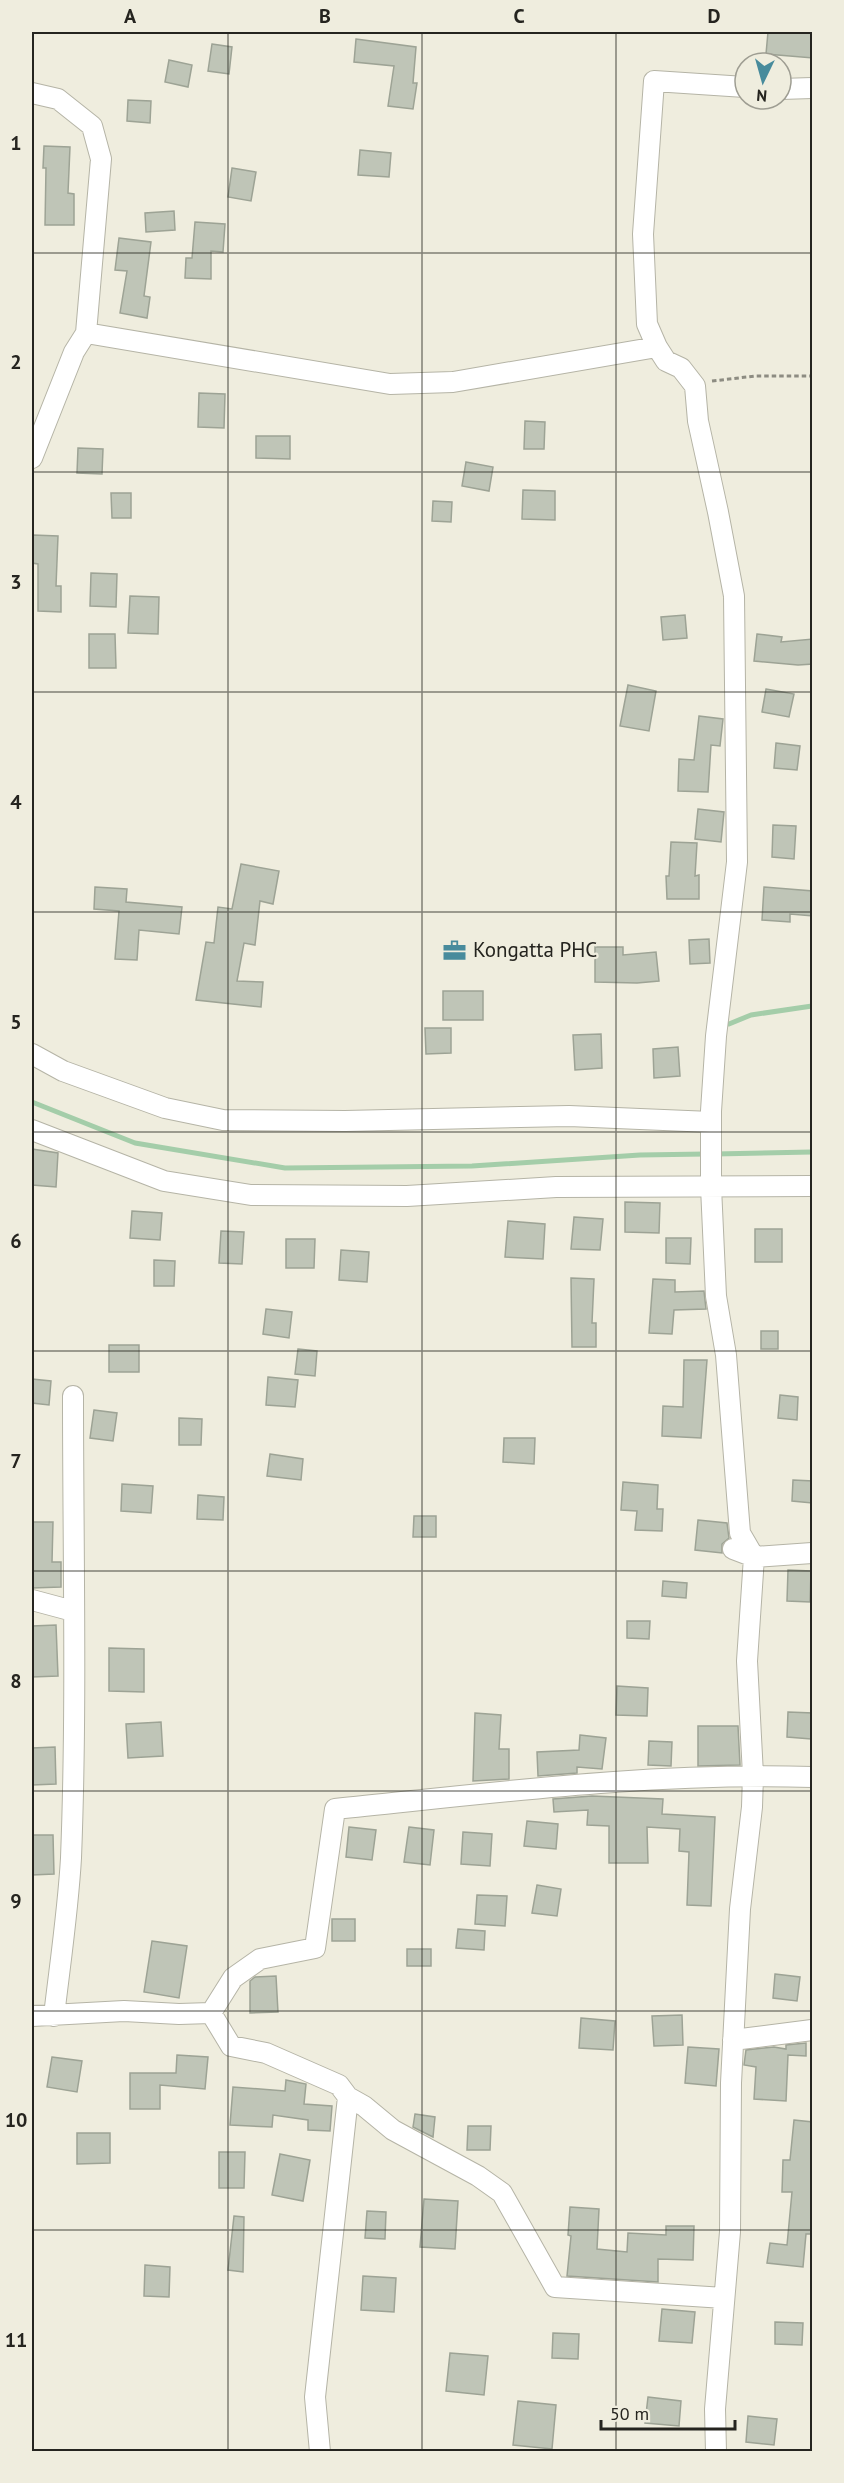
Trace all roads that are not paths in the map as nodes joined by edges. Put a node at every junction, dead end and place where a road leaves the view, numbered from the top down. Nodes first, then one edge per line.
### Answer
1 (733, 86) edge
2 (813, 88) edge
3 (793, 89) edge
4 (32, 93) edge
5 (86, 333) junction
6 (657, 347) junction
7 (32, 458) edge
8 (32, 1054) edge
9 (711, 1122) junction
10 (32, 1130) edge
11 (711, 1178) junction
12 (813, 1186) edge
13 (73, 1396) dead end
14 (733, 1549) dead end
15 (813, 1553) edge
16 (754, 1557) junction
17 (32, 1600) edge
18 (73, 1611) junction
19 (753, 1775) junction
20 (813, 1777) edge
21 (211, 2013) junction
22 (32, 2016) edge
23 (54, 2016) junction
24 (813, 2030) edge
25 (733, 2040) junction
26 (348, 2097) junction
27 (724, 2298) junction
28 (320, 2451) edge
29 (716, 2451) edge

1 - 6 street
2 - 3 street
4 - 5 street
5 - 6 street
5 - 7 street
6 - 9 street
8 - 9 street
9 - 11 street
10 - 11 street
11 - 12 street
11 - 16 street
13 - 18 street
14 - 16 street
15 - 16 street
16 - 19 street
17 - 18 street
18 - 23 street
19 - 20 street
19 - 21 street
19 - 25 street
21 - 23 street
21 - 26 street
22 - 23 street
24 - 25 street
25 - 27 street
26 - 27 street
26 - 28 street
27 - 29 street

